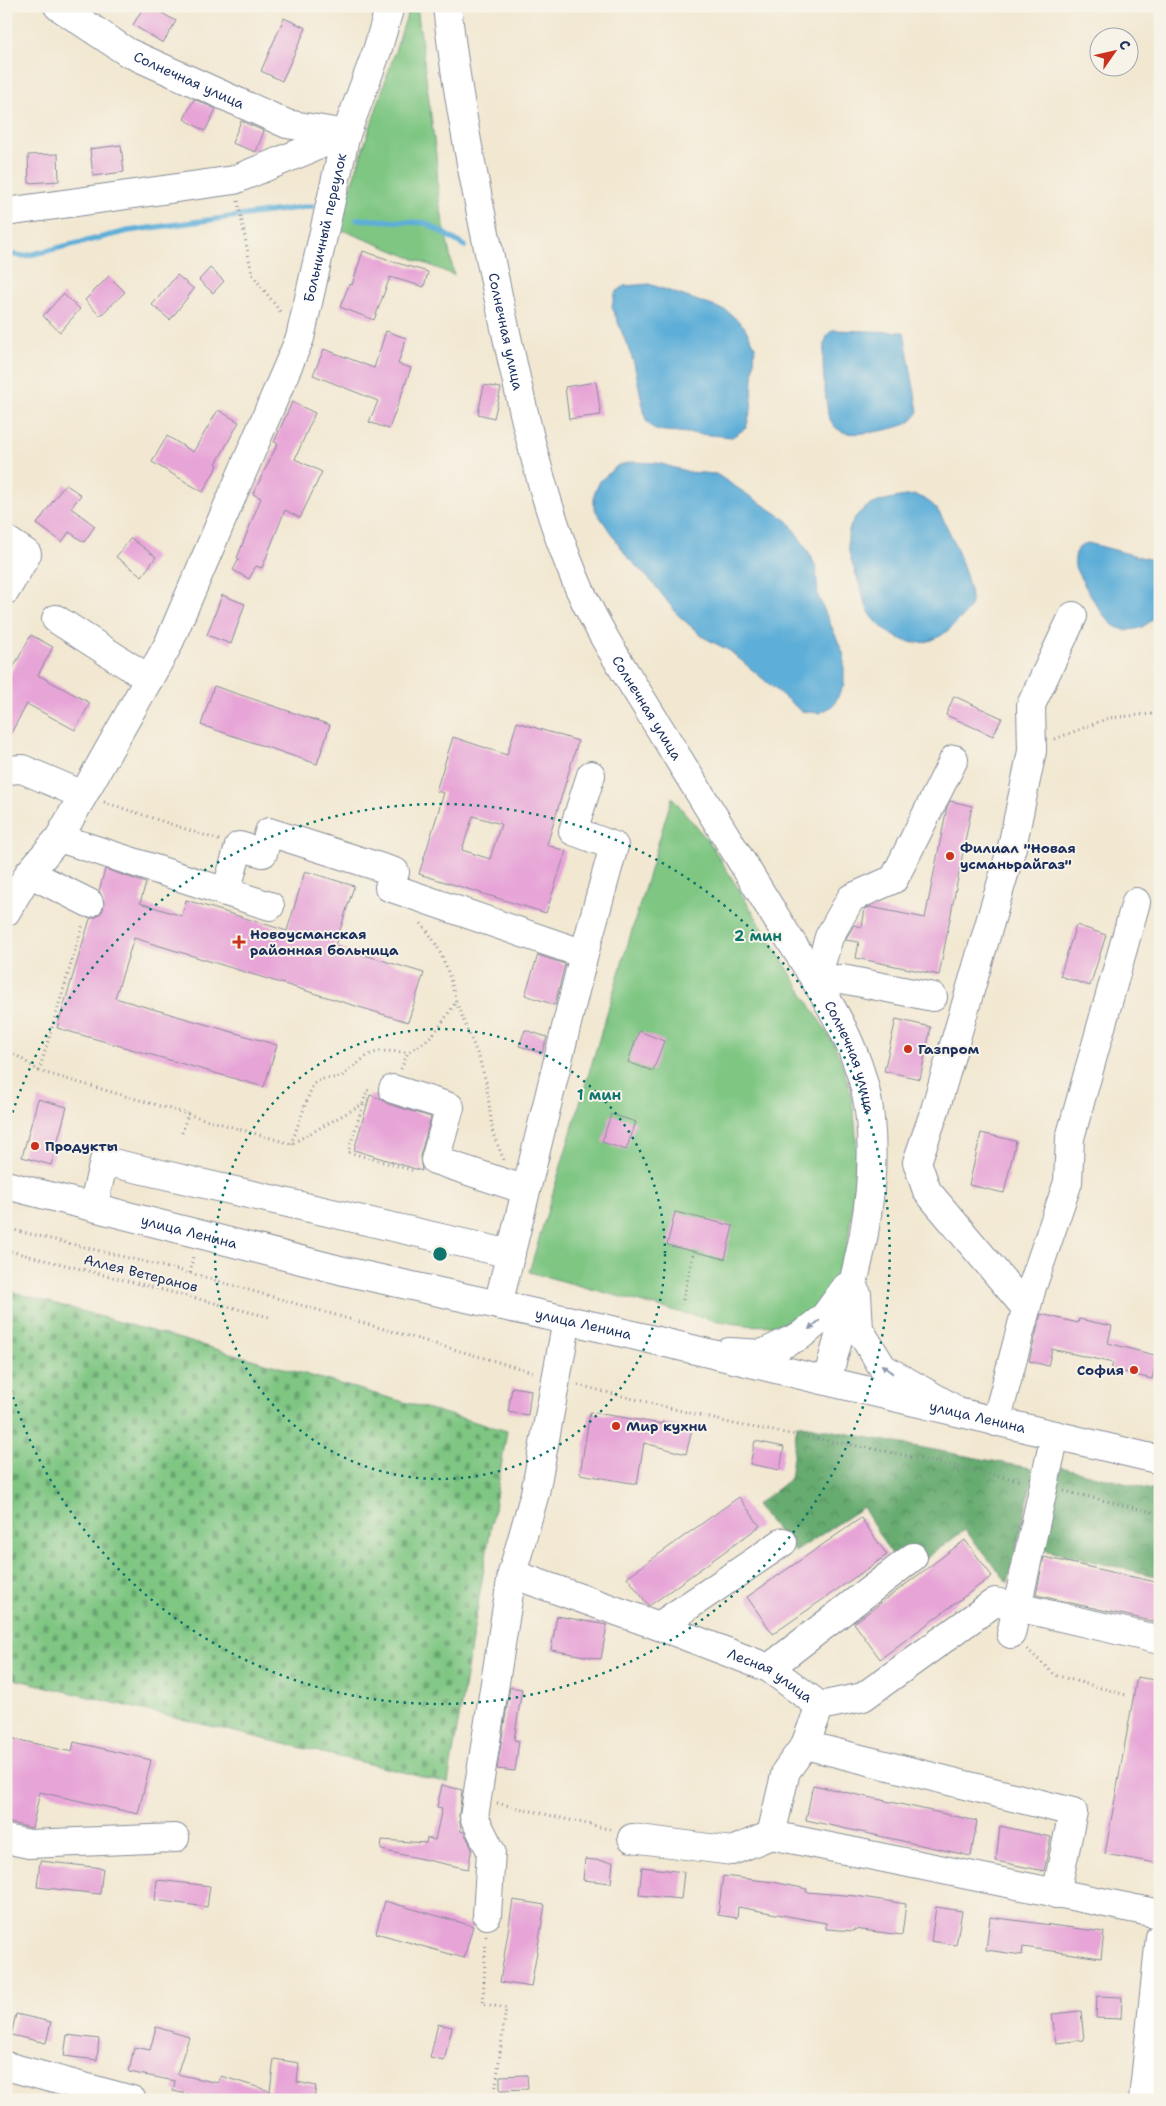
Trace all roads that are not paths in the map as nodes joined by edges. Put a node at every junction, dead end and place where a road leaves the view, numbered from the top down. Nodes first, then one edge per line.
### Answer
1 (58, 6) edge
2 (390, 6) edge
3 (447, 6) edge
4 (346, 134) junction
5 (6, 212) edge
6 (16, 547) edge
7 (6, 590) edge
8 (1073, 616) dead end
9 (56, 619) dead end
10 (149, 679) junction
11 (954, 759) dead end
12 (6, 770) edge
13 (591, 776) dead end
14 (83, 795) junction
15 (59, 838) junction
16 (29, 873) junction
17 (226, 892) junction
18 (1136, 902) dead end
19 (89, 903) road end
20 (270, 906) dead end
21 (6, 912) edge
22 (584, 954) junction
23 (816, 981) junction
24 (933, 997) dead end
25 (393, 1089) road end
26 (6, 1185) edge
27 (526, 1190) junction
28 (93, 1207) junction
29 (511, 1254) junction
30 (856, 1274) junction
31 (498, 1304) junction
32 (1026, 1308) junction
33 (567, 1320) junction
34 (698, 1350) junction
35 (827, 1380) junction
36 (958, 1412) junction
37 (996, 1422) junction
38 (1055, 1435) junction
39 (1160, 1460) edge
40 (783, 1542) dead end
41 (913, 1557) dead end
42 (512, 1574) junction
43 (1017, 1607) junction
44 (659, 1626) junction
45 (1012, 1634) road end
46 (1160, 1640) edge
47 (769, 1668) junction
48 (820, 1706) junction
49 (805, 1745) junction
50 (771, 1835) junction
51 (175, 1838) dead end
52 (632, 1838) road end
53 (6, 1839) edge
54 (1056, 1894) junction
55 (1160, 1914) edge
56 (487, 1915) road end
57 (1160, 1938) edge
58 (1155, 2035) edge
59 (6, 2066) edge
60 (94, 2095) edge
61 (132, 2100) edge
62 (1143, 2100) edge

1 - 4 street, Солнечная улица
2 - 4 street
3 - 23 street, Солнечная улица
4 - 5 street, Больничный переулок
4 - 10 street, Больничный переулок
6 - 7 street
8 - 32 street
9 - 10 street
10 - 14 street, Больничный переулок
11 - 23 street
12 - 14 street
13 - 22 street
14 - 15 street, Больничный переулок
15 - 16 street, Больничный переулок
15 - 17 street
16 - 19 street
16 - 21 street, Больничный переулок
17 - 20 street
17 - 22 street
18 - 32 street
22 - 27 street
23 - 24 street
23 - 30 street, Солнечная улица
25 - 27 street
26 - 28 street, улица Ленина
27 - 29 street
28 - 29 street
28 - 31 street, улица Ленина
29 - 31 street
30 -> 34 street
30 - 35 street, Солнечная улица
36 -> 30 street
31 - 33 street, улица Ленина
32 - 37 street
33 - 34 street, улица Ленина
33 - 42 street
34 - 35 street, улица Ленина
35 - 36 street, улица Ленина
36 - 37 street, улица Ленина
37 - 38 street, улица Ленина
38 - 39 street, улица Ленина
38 - 43 street
40 - 44 street
41 - 47 street
42 - 44 street, Лесная улица
42 - 56 street
43 - 45 street
43 - 46 street
43 - 48 street
44 - 47 street, Лесная улица
47 - 48 street, Лесная улица
48 - 49 street, Лесная улица
49 - 50 street, Лесная улица
49 - 54 street
50 - 52 street
50 - 54 street
51 - 53 street
54 - 55 street
57 - 58 street
58 - 62 street
59 - 60 street
60 - 61 street

